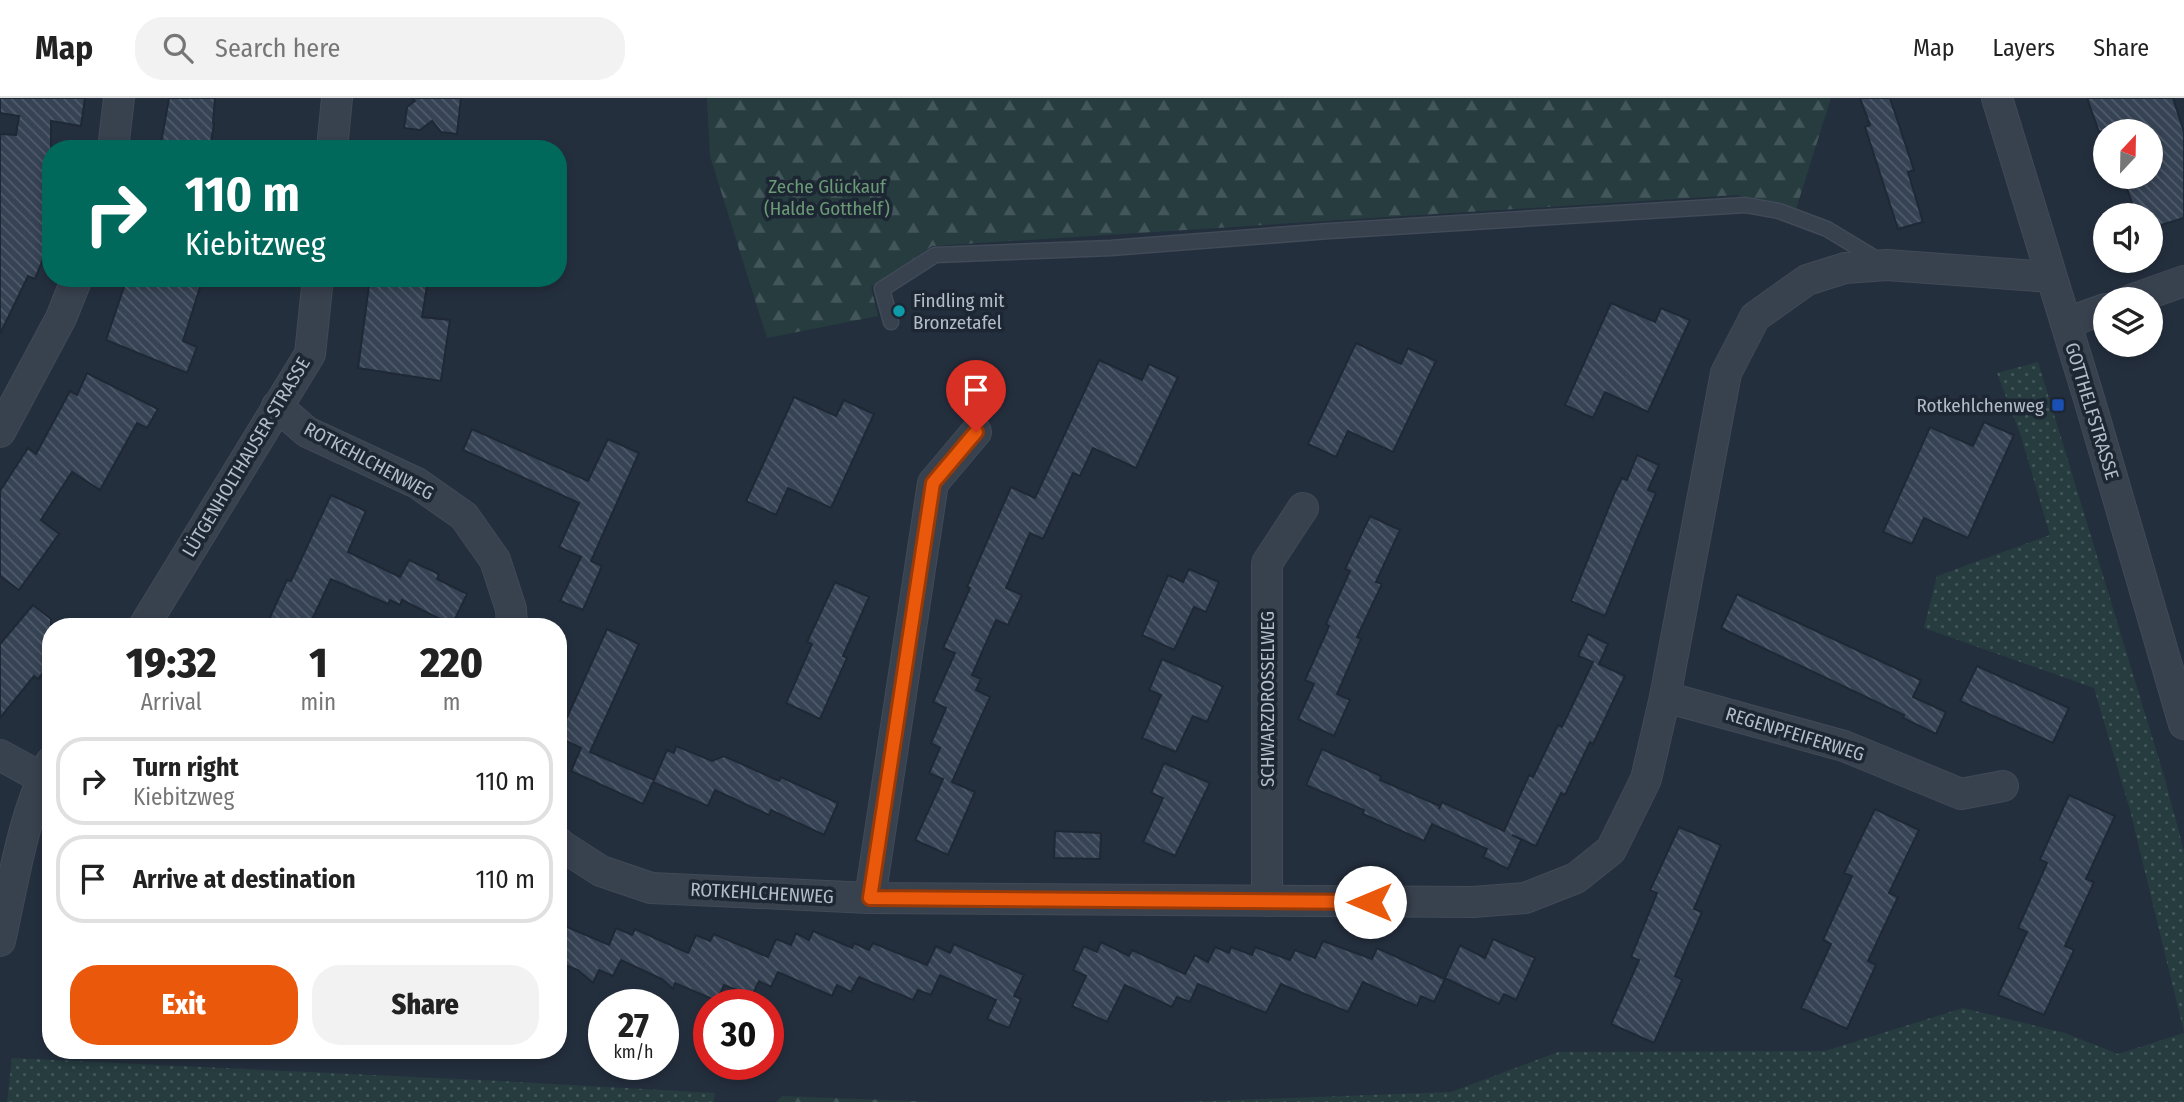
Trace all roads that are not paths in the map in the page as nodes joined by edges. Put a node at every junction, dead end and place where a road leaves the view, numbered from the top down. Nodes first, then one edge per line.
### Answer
1 (120, 98) edge
2 (337, 98) edge
3 (1997, 98) edge
4 (114, 140) edge
5 (333, 140) edge
6 (1887, 265) junction
7 (2051, 277) junction
8 (2184, 281) edge
9 (73, 287) edge
10 (317, 287) edge
11 (2163, 288) edge
12 (2093, 313) edge
13 (891, 322) dead end
14 (2066, 323) junction
15 (277, 406) junction
16 (0, 432) edge
17 (976, 432) dead end
18 (1303, 508) dead end
19 (149, 618) edge
20 (512, 618) edge
21 (1665, 696) junction
22 (2184, 724) edge
23 (0, 755) edge
24 (42, 772) edge
25 (42, 786) edge
26 (2003, 786) dead end
27 (567, 849) edge
28 (870, 898) junction
29 (1267, 901) junction
30 (0, 942) edge

1 - 4 street
2 - 5 street
3 - 7 street, GOTTHELFSTRASSE
6 - 7 street, ROTKEHLCHENWEG
6 - 13 lane
6 - 21 street, ROTKEHLCHENWEG
7 - 14 street, GOTTHELFSTRASSE
8 - 11 street
9 - 16 street
10 - 15 street, LÜTGENHOLTHAUSER STRASSE
12 - 14 street
14 - 22 street, GOTTHELFSTRASSE
15 - 19 street, LÜTGENHOLTHAUSER STRASSE
15 - 20 street, ROTKEHLCHENWEG
17 - 28 street
18 - 29 street, SCHWARZDROSSELWEG
21 - 26 street, REGENPFEIFERWEG
21 - 29 street, ROTKEHLCHENWEG
23 - 24 street
25 - 30 street
27 - 28 street, ROTKEHLCHENWEG
28 - 29 street, ROTKEHLCHENWEG

